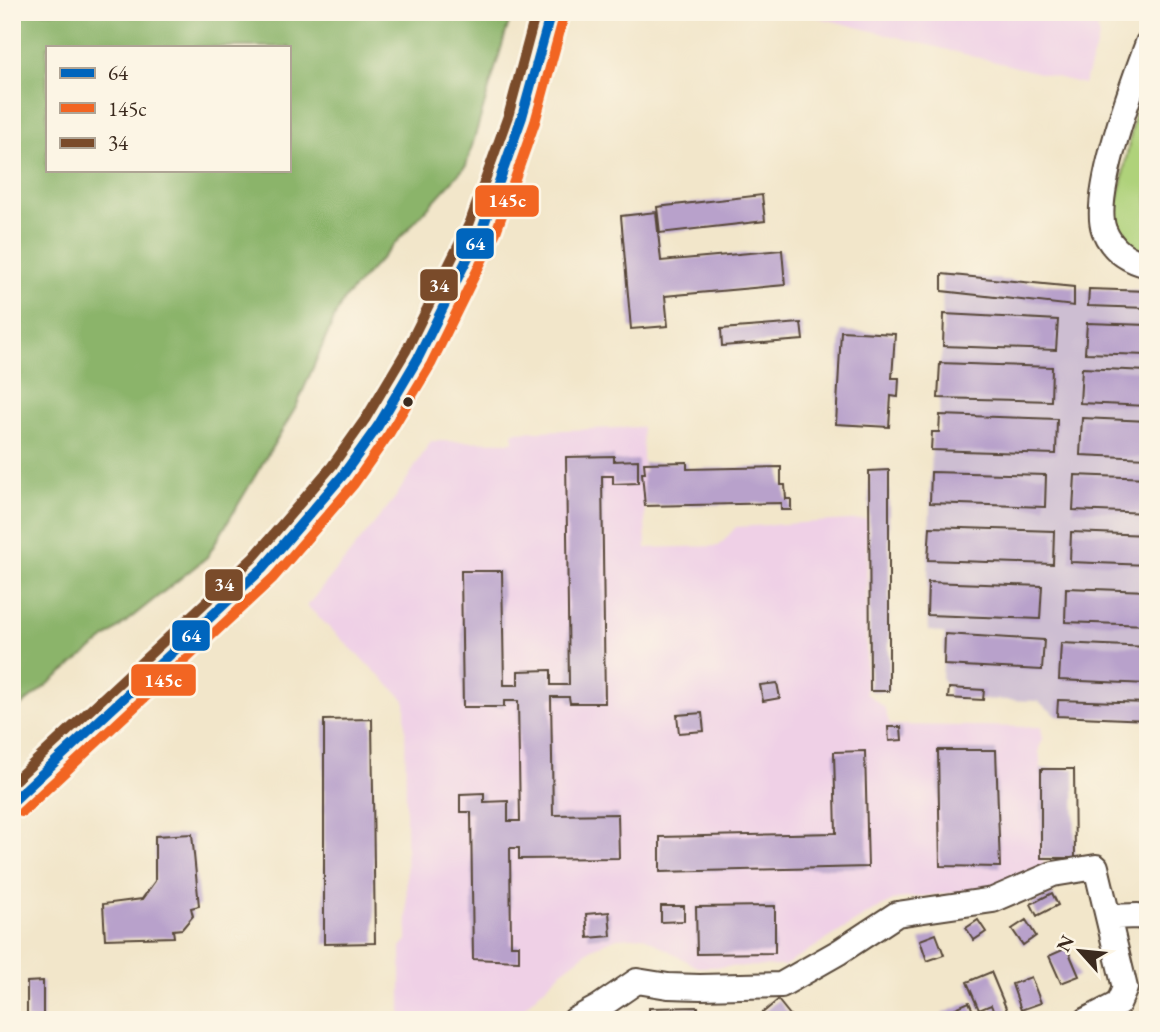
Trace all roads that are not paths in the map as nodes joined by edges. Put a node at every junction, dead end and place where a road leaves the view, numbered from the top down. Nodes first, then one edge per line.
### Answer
1 (551, 12) edge
2 (1148, 43) edge
3 (1148, 265) edge
4 (12, 802) edge
5 (1108, 917) junction
6 (1148, 919) edge
7 (575, 1020) edge
8 (1087, 1020) edge

1 - 4 main road
2 - 3 street
5 - 6 street
5 - 7 street
5 - 8 street

